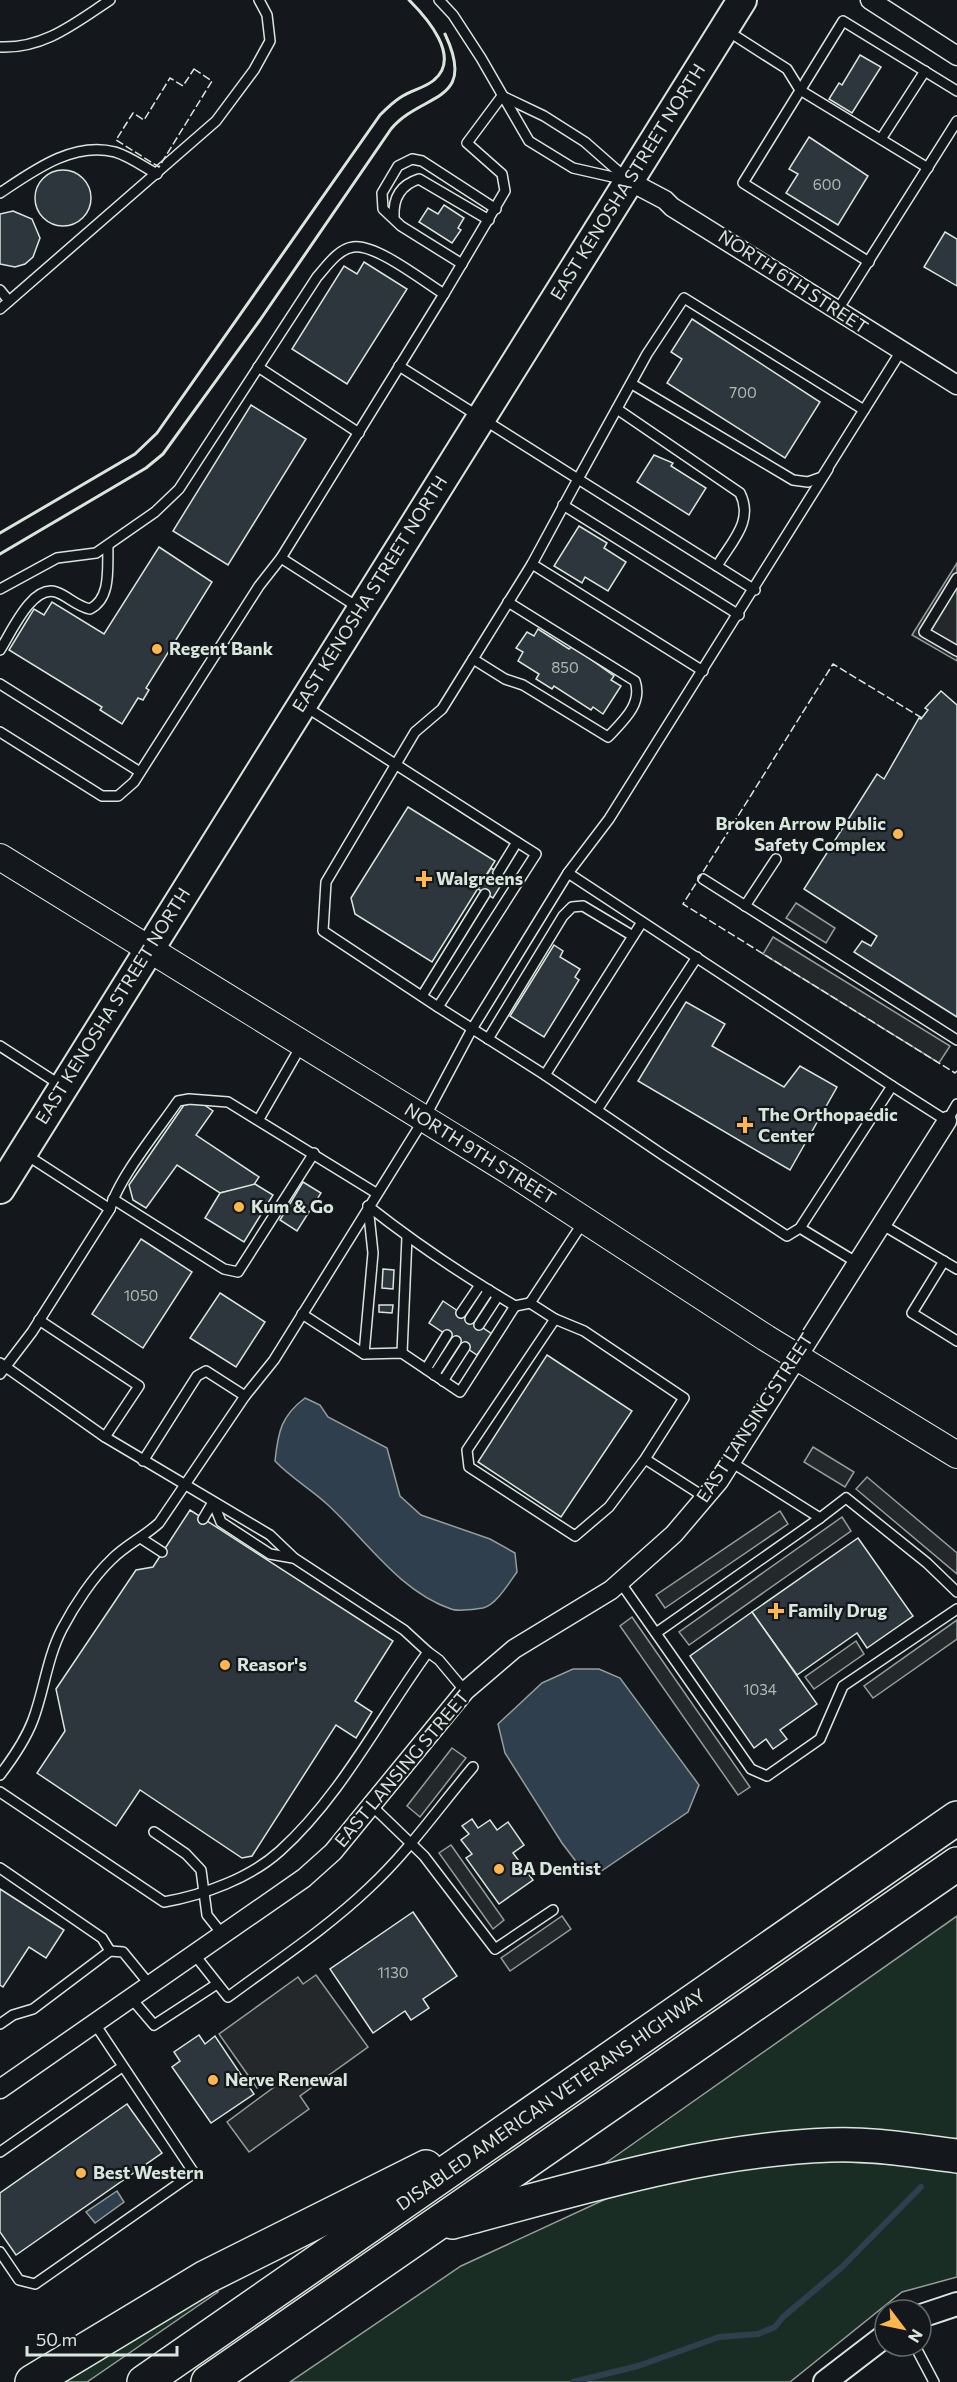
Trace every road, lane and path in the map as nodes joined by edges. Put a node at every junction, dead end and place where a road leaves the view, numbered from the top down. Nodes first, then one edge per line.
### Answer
1 (110, 0) edge
2 (259, 0) edge
3 (439, 0) edge
4 (742, 0) edge
5 (870, 0) edge
6 (724, 28) junction
7 (0, 47) edge
8 (957, 56) edge
9 (925, 71) junction
10 (800, 90) junction
11 (957, 91) edge
12 (502, 96) junction
13 (957, 121) edge
14 (881, 139) junction
15 (928, 168) junction
16 (157, 174) junction
17 (629, 181) junction
18 (0, 193) edge
19 (496, 209) junction
20 (394, 217) junction
21 (489, 220) junction
22 (869, 262) junction
23 (462, 264) junction
24 (0, 290) edge
25 (444, 294) junction
26 (9, 301) junction
27 (0, 309) edge
28 (837, 312) junction
29 (901, 351) junction
30 (399, 366) junction
31 (258, 367) junction
32 (632, 384) junction
33 (957, 385) edge
34 (617, 409) junction
35 (864, 410) junction
36 (479, 419) junction
37 (358, 433) junction
38 (828, 469) junction
39 (578, 480) junction
40 (563, 505) junction
41 (108, 545) junction
42 (281, 558) junction
43 (532, 564) junction
44 (717, 566) junction
45 (957, 578) edge
46 (0, 589) edge
47 (755, 590) junction
48 (508, 602) junction
49 (361, 609) junction
50 (739, 615) junction
51 (0, 650) edge
52 (957, 651) edge
53 (473, 659) junction
54 (704, 670) junction
55 (0, 684) edge
56 (301, 704) junction
57 (0, 732) edge
58 (395, 764) junction
59 (141, 772) junction
60 (517, 842) junction
61 (0, 857) edge
62 (776, 859) dead end
63 (498, 873) dead end
64 (568, 873) junction
65 (703, 879) dead end
66 (485, 894) dead end
67 (745, 906) junction
68 (642, 922) junction
69 (633, 936) junction
70 (150, 951) junction
71 (697, 957) junction
72 (422, 996) junction
73 (438, 1007) junction
74 (472, 1029) junction
75 (488, 1040) junction
76 (957, 1040) edge
77 (302, 1044) junction
78 (0, 1046) edge
79 (545, 1075) junction
80 (892, 1086) junction
81 (64, 1087) junction
82 (957, 1104) edge
83 (597, 1110) junction
84 (259, 1119) junction
85 (424, 1119) junction
86 (947, 1121) junction
87 (23, 1152) junction
88 (314, 1153) junction
89 (0, 1189) edge
90 (376, 1192) junction
91 (112, 1204) junction
92 (368, 1206) junction
93 (584, 1220) junction
94 (881, 1224) junction
95 (800, 1228) junction
96 (407, 1237) junction
97 (944, 1261) junction
98 (856, 1262) junction
99 (957, 1269) edge
100 (480, 1285) junction
101 (489, 1290) junction
102 (498, 1296) junction
103 (530, 1303) junction
104 (515, 1306) junction
105 (461, 1313) dead end
106 (302, 1314) junction
107 (470, 1319) dead end
108 (555, 1319) junction
109 (39, 1320) junction
110 (479, 1325) dead end
111 (452, 1338) dead end
112 (957, 1341) edge
113 (465, 1347) dead end
114 (402, 1353) junction
115 (364, 1354) junction
116 (797, 1355) junction
117 (1, 1368) edge
118 (430, 1372) junction
119 (443, 1381) junction
120 (245, 1396) junction
121 (105, 1437) junction
122 (957, 1455) edge
123 (645, 1459) junction
124 (143, 1461) junction
125 (731, 1462) junction
126 (185, 1485) junction
127 (706, 1498) junction
128 (213, 1503) junction
129 (820, 1518) junction
130 (204, 1519) dead end
131 (142, 1539) junction
132 (162, 1552) dead end
133 (294, 1558) junction
134 (620, 1582) junction
135 (957, 1592) edge
136 (957, 1609) edge
137 (656, 1633) junction
138 (428, 1652) junction
139 (465, 1691) junction
140 (473, 1767) dead end
141 (0, 1775) edge
142 (0, 1792) edge
143 (371, 1805) junction
144 (957, 1818) edge
145 (154, 1832) dead end
146 (411, 1841) junction
147 (957, 1864) edge
148 (0, 1868) edge
149 (203, 1893) junction
150 (552, 1910) dead end
151 (223, 1935) junction
152 (110, 1951) junction
153 (194, 1954) junction
154 (217, 1984) junction
155 (150, 1985) junction
156 (131, 1998) junction
157 (0, 2024) edge
158 (94, 2024) junction
159 (122, 2067) junction
160 (0, 2089) edge
161 (532, 2114) junction
162 (0, 2152) edge
163 (957, 2156) edge
164 (431, 2228) junction
165 (0, 2252) edge
166 (957, 2304) edge
167 (933, 2312) edge
168 (873, 2345) edge
169 (921, 2358) edge
170 (32, 2382) edge
171 (144, 2382) edge
172 (208, 2382) edge
173 (825, 2382) edge
174 (934, 2382) edge

1 - 7 lane
2 - 16 lane
3 - 12 lane
4 - 6 main road, EAST KENOSHA STREET NORTH
5 - 8 street
6 - 10 lane
6 - 17 main road, EAST KENOSHA STREET NORTH
9 - 10 lane
9 - 11 lane
9 - 14 lane
10 - 14 lane
10 - 22 lane
12 - 17 lane
12 - 17 lane
12 - 19 lane
13 - 15 lane
14 - 15 lane
15 - 22 lane
16 - 18 lane
16 - 26 lane
17 - 28 street, NORTH 6TH STREET
17 - 36 main road, EAST KENOSHA STREET NORTH
19 - 20 lane
19 - 21 lane
20 - 21 lane
20 - 23 lane
21 - 23 lane
22 - 28 lane
23 - 25 lane
24 - 26 lane
25 - 30 lane
25 - 31 lane
26 - 27 lane
28 - 29 street, NORTH 6TH STREET
29 - 33 street, NORTH 6TH STREET
29 - 35 lane
30 - 36 lane
30 - 37 lane
31 - 37 lane
31 - 41 lane
32 - 34 lane
32 - 35 lane
32 - 38 lane
34 - 39 lane
34 - 44 lane
35 - 38 lane
36 - 39 lane
36 - 49 main road, EAST KENOSHA STREET NORTH
37 - 42 lane
38 - 47 lane
39 - 40 lane
39 - 44 lane
40 - 43 lane
40 - 50 lane
41 - 46 lane
41 - 51 lane
42 - 49 lane
42 - 59 lane
43 - 48 lane
43 - 54 lane
44 - 47 lane
45 - 52 lane
47 - 50 lane
48 - 53 lane
48 - 53 lane
49 - 56 main road, EAST KENOSHA STREET NORTH
50 - 54 lane
53 - 58 lane
54 - 64 lane
55 - 59 lane
56 - 58 lane
56 - 70 main road, EAST KENOSHA STREET NORTH
57 - 59 lane
58 - 60 lane
58 - 72 lane
60 - 63 lane
60 - 73 lane
61 - 70 main road, NORTH 9TH STREET
62 - 67 lane
64 - 68 lane
64 - 74 lane
65 - 67 lane
66 - 72 lane
67 - 76 lane
68 - 69 lane
68 - 71 lane
69 - 75 lane
69 - 79 lane
70 - 77 main road, NORTH 9TH STREET
70 - 81 main road, EAST KENOSHA STREET NORTH
71 - 80 lane
71 - 83 lane
72 - 73 lane
73 - 74 lane
74 - 75 lane
74 - 85 lane
75 - 79 lane
77 - 84 lane
77 - 85 main road, NORTH 9TH STREET
78 - 81 lane
79 - 83 lane
80 - 86 lane
80 - 95 lane
81 - 87 main road, EAST KENOSHA STREET NORTH
82 - 86 lane, EAST LANSING STREET
83 - 95 lane
84 - 88 lane
84 - 91 lane
85 - 90 lane
85 - 93 main road, NORTH 9TH STREET
86 - 94 street, EAST LANSING STREET
87 - 89 main road, EAST KENOSHA STREET NORTH
87 - 91 lane
88 - 90 lane
88 - 91 lane
90 - 92 lane
91 - 109 lane
92 - 96 lane
92 - 106 lane
92 - 115 lane
93 - 103 lane
93 - 116 main road, NORTH 9TH STREET
94 - 97 lane
94 - 98 street, EAST LANSING STREET
95 - 98 lane
96 - 100 lane
96 - 114 lane
97 - 99 lane
97 - 112 lane
98 - 116 street, EAST LANSING STREET
100 - 101 lane
100 - 105 lane
101 - 102 lane
101 - 107 lane
102 - 104 lane
102 - 110 lane
103 - 104 lane
103 - 108 lane
104 - 119 lane
106 - 115 lane
106 - 120 lane
108 - 123 lane
108 - 123 lane
109 - 117 lane
109 - 121 lane
111 - 118 lane
113 - 119 lane
114 - 115 lane
114 - 118 lane
116 - 122 main road, NORTH 9TH STREET
116 - 125 street, EAST LANSING STREET
117 - 121 lane
118 - 119 lane
120 - 124 lane
120 - 126 lane
121 - 124 lane
123 - 127 lane
124 - 126 lane
125 - 127 street, EAST LANSING STREET
125 - 129 lane
126 - 128 lane
126 - 131 lane
127 - 134 street, EAST LANSING STREET
128 - 130 lane
128 - 133 lane
128 - 133 lane
129 - 135 lane
129 - 137 lane
131 - 132 lane
131 - 141 lane
133 - 138 lane
134 - 137 lane
134 - 139 street, EAST LANSING STREET
136 - 137 lane
138 - 139 lane
138 - 149 lane
139 - 143 street, EAST LANSING STREET
140 - 146 lane
142 - 149 lane
143 - 146 lane
143 - 151 street, EAST LANSING STREET
144 - 161 highway, DISABLED AMERICAN VETERANS HIGHWAY
145 - 149 lane
146 - 150 lane
146 - 154 lane
147 - 164 highway, DISABLED AMERICAN VETERANS HIGHWAY
148 - 152 lane
149 - 151 lane
151 - 153 street, EAST LANSING STREET
152 - 155 lane
152 - 157 lane
153 - 154 lane
153 - 155 street, EAST LANSING STREET
154 - 156 lane
155 - 156 street, EAST LANSING STREET
156 - 158 street, EAST LANSING STREET
158 - 159 lane
158 - 160 street, EAST LANSING STREET
159 - 162 lane
159 - 165 lane
161 - 170 highway
161 - 171 highway, DISABLED AMERICAN VETERANS HIGHWAY
163 - 164 highway
164 - 172 highway, DISABLED AMERICAN VETERANS HIGHWAY
166 - 167 street
168 - 173 street
169 - 174 lane

